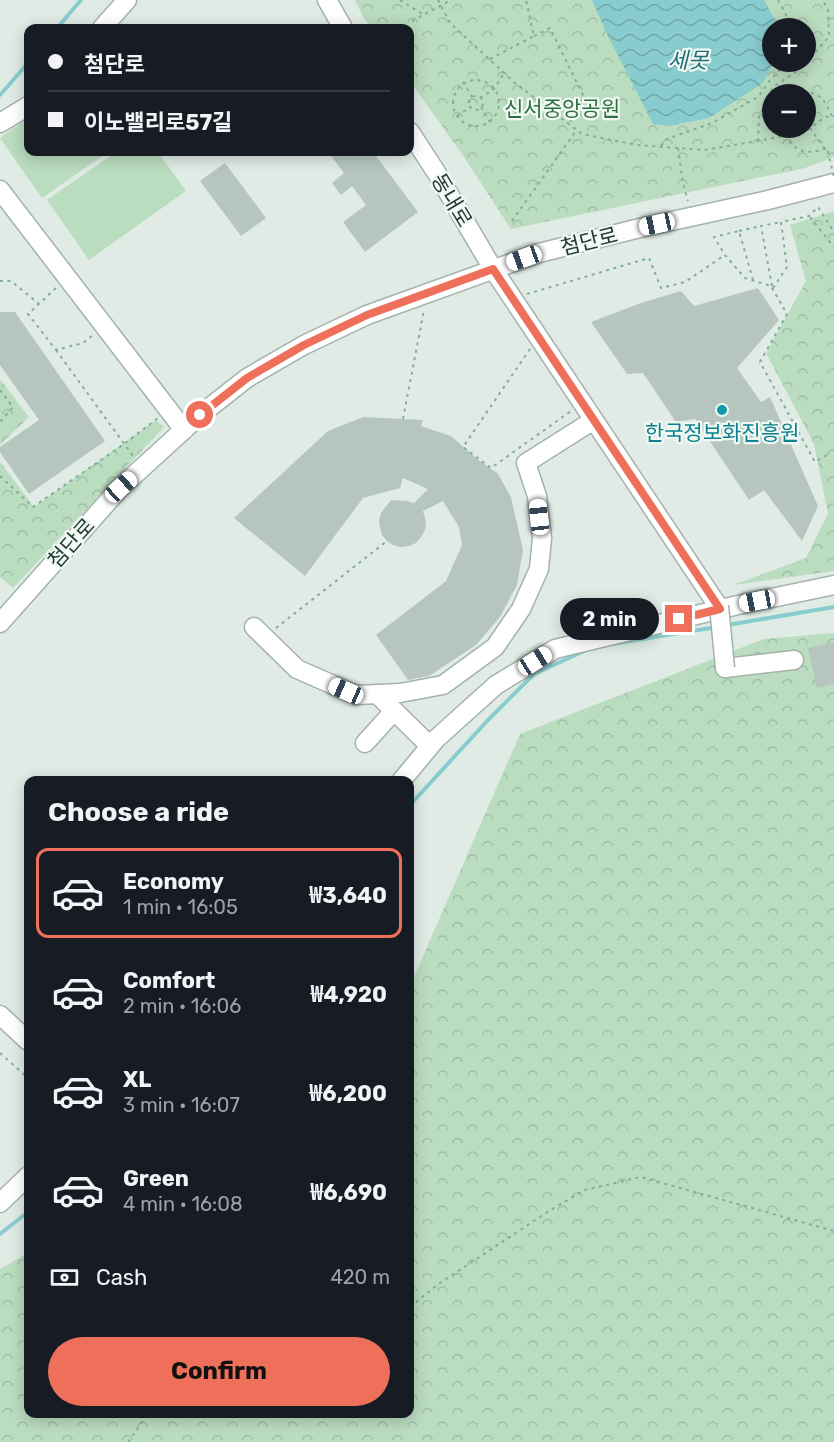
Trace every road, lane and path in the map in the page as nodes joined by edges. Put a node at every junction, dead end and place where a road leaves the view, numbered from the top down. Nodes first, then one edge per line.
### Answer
1 (127, 0) edge
2 (327, 0) edge
3 (400, 0) edge
4 (438, 0) edge
5 (451, 0) edge
6 (526, 0) edge
7 (778, 0) edge
8 (823, 0) edge
9 (441, 6) junction
10 (424, 15) junction
11 (788, 18) edge
12 (412, 21) dead end
13 (106, 24) edge
14 (341, 24) edge
15 (534, 36) junction
16 (489, 59) junction
17 (778, 72) edge
18 (504, 73) junction
19 (463, 82) dead end
20 (494, 89) junction
21 (816, 94) edge
22 (472, 97) junction
23 (480, 98) junction
24 (471, 107) junction
25 (481, 107) junction
26 (24, 108) edge
27 (457, 116) junction
28 (833, 116) edge
29 (490, 122) junction
30 (0, 123) edge
31 (569, 124) junction
32 (816, 124) edge
33 (577, 130) junction
34 (816, 136) edge
35 (414, 138) edge
36 (773, 138) edge
37 (786, 138) edge
38 (758, 141) junction
39 (661, 146) junction
40 (678, 148) junction
41 (825, 149) junction
42 (834, 177) edge
43 (834, 183) edge
44 (0, 190) edge
45 (693, 216) junction
46 (809, 216) junction
47 (512, 221) dead end
48 (784, 221) junction
49 (761, 226) junction
50 (739, 231) junction
51 (834, 232) edge
52 (834, 247) edge
53 (725, 255) junction
54 (493, 269) junction
55 (67, 278) junction
56 (753, 280) junction
57 (0, 281) edge
58 (773, 289) junction
59 (427, 293) junction
60 (513, 298) junction
61 (39, 304) junction
62 (104, 327) junction
63 (538, 337) junction
64 (56, 350) junction
65 (0, 390) edge
66 (582, 402) junction
67 (161, 415) dead end
68 (403, 419) dead end
69 (594, 420) junction
70 (0, 422) edge
71 (183, 430) junction
72 (124, 444) junction
73 (827, 455) dead end
74 (142, 468) junction
75 (0, 476) edge
76 (387, 541) dead end
77 (834, 585) edge
78 (720, 608) junction
79 (4, 612) edge
80 (259, 632) joint
81 (794, 660) dead end
82 (377, 694) junction
83 (394, 711) junction
84 (364, 743) dead end
85 (430, 746) junction
86 (405, 776) edge
87 (0, 1015) edge
88 (24, 1037) edge
89 (0, 1053) edge
90 (24, 1074) edge
91 (24, 1180) edge
92 (0, 1203) edge
93 (834, 1231) edge
94 (414, 1304) edge
95 (145, 1418) edge
96 (128, 1442) edge

1 - 13 street
2 - 14 street
3 - 10 path
4 - 9 path
5 - 9 path
6 - 15 path
7 - 11 path
8 - 38 path
9 - 10 path
9 - 16 path
10 - 12 path
15 - 16 path
15 - 31 path
16 - 18 path
17 - 39 path
18 - 20 path
18 - 31 path
19 - 22 path
20 - 23 path
20 - 27 path
20 - 29 path
21 - 28 path
22 - 23 path
22 - 24 path
23 - 25 path
24 - 25 path
24 - 27 path
25 - 29 path
26 - 30 street
27 - 29 path
28 - 32 path
31 - 33 path
33 - 39 path
33 - 47 path
34 - 41 path
35 - 54 street, 동내로
36 - 38 path
37 - 41 path, bridge
38 - 40 path
39 - 40 path
40 - 45 path
41 - 42 path, bridge
43 - 45 street, 첨단로
44 - 55 street
45 - 54 street, 첨단로
46 - 48 path
46 - 51 path
46 - 52 path
48 - 49 path
48 - 58 path
49 - 50 path
49 - 58 path
50 - 53 path
50 - 56 path
53 - 56 path
53 - 60 path
54 - 59 street, 첨단로
54 - 60 street, 동내로
55 - 61 path
55 - 62 street
56 - 58 path
57 - 61 path
58 - 73 path
59 - 68 path
59 - 71 street, 첨단로
60 - 63 street, 동내로
61 - 64 path
62 - 64 path
62 - 71 street
63 - 66 street, 동내로
63 - 66 path
64 - 72 path
65 - 70 path
66 - 69 street, 동내로
67 - 72 path
69 - 78 street, 동내로
69 - 82 street
71 - 74 street, 첨단로
72 - 74 path
72 - 75 path
74 - 79 street, 첨단로
76 - 80 path
77 - 78 street
78 - 81 street, bridge
78 - 85 street
80 - 82 street
82 - 83 street
83 - 84 street
83 - 85 street
85 - 86 street
87 - 88 street
89 - 90 path
91 - 92 street
93 - 94 path
95 - 96 path

